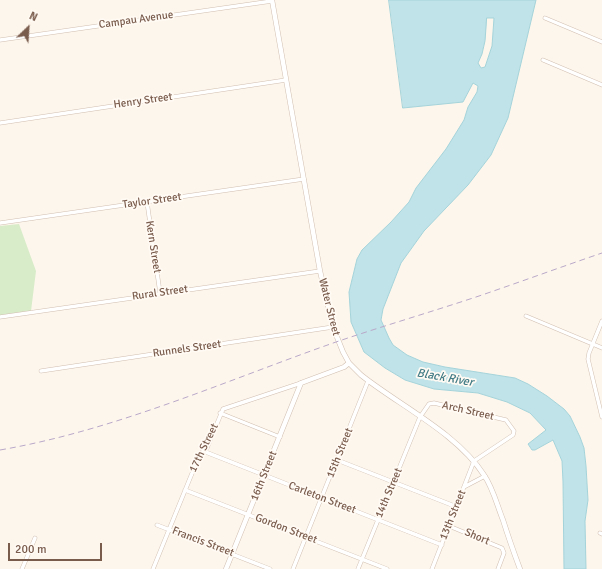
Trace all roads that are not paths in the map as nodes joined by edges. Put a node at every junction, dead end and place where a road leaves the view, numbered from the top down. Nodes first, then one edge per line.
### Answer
1 (272, 0) edge
2 (545, 18) dead end
3 (0, 40) edge
4 (602, 42) edge
5 (543, 60) dead end
6 (286, 80) junction
7 (602, 85) edge
8 (0, 123) edge
9 (304, 179) junction
10 (147, 202) junction
11 (0, 223) edge
12 (320, 271) junction
13 (160, 293) junction
14 (526, 316) dead end
15 (0, 317) edge
16 (602, 321) edge
17 (333, 327) junction
18 (592, 344) junction
19 (602, 348) edge
20 (349, 363) junction
21 (41, 371) dead end
22 (368, 381) junction
23 (301, 383) junction
24 (220, 413) junction
25 (420, 417) junction
26 (602, 417) edge
27 (280, 436) junction
28 (203, 451) junction
29 (337, 460) junction
30 (474, 461) junction
31 (265, 475) junction
32 (485, 476) junction
33 (394, 482) junction
34 (464, 487) junction
35 (185, 490) junction
36 (322, 497) junction
37 (457, 507) junction
38 (248, 514) junction
39 (378, 520) junction
40 (157, 525) dead end
41 (449, 526) junction
42 (169, 529) junction
43 (305, 537) junction
44 (35, 538) dead end
45 (442, 545) junction
46 (232, 554) junction
47 (362, 559) junction
48 (22, 569) edge
49 (153, 569) edge
50 (226, 569) edge
51 (270, 569) edge
52 (292, 569) edge
53 (358, 569) edge
54 (387, 569) edge
55 (432, 569) edge
56 (498, 569) edge
57 (520, 569) edge

1 - 3 street, Campau Avenue
1 - 6 street, Water Street
2 - 4 street
5 - 7 street
6 - 8 street, Henry Street
6 - 9 street, Water Street
9 - 10 street, Taylor Street
9 - 12 street, Water Street
10 - 11 street, Taylor Street
10 - 13 street, Kern Street
12 - 13 street, Rural Street
12 - 17 street, Water Street
13 - 15 street, Rural Street
14 - 18 street
16 - 18 street
17 - 20 street, Water Street
17 - 21 street, Runnels Street
18 - 19 street
18 - 26 street
20 - 22 street, Water Street
20 - 23 street, 17th Street
22 - 25 street, Water Street
22 - 29 street, 15th Street
23 - 24 street, 17th Street
23 - 27 street, 16th Street
24 - 27 street
24 - 28 street, 17th Street
25 - 30 street, Water Street
25 - 30 street, Arch Street
25 - 33 street, 14th Street
27 - 31 street, 16th Street
28 - 31 street, Carleton Street
28 - 35 street, 17th Street
29 - 33 street
29 - 36 street, 15th Street
30 - 32 street, Water Street
30 - 34 street, 13th Street
31 - 36 street, Carleton Street
31 - 38 street, 16th Street
32 - 34 street
32 - 57 street, Water Street
33 - 37 street
33 - 39 street, 14th Street
34 - 37 street, 13th Street
35 - 38 street, Gordon Street
35 - 42 street, 17th Street
36 - 39 street, Carleton Street
36 - 43 street, 15th Street
37 - 41 street, 13th Street
38 - 43 street, Gordon Street
38 - 46 street, 16th Street
39 - 45 street, Carleton Street
39 - 47 street, 14th Street
40 - 42 street, Francis Street
41 - 45 street, 13th Street
41 - 56 street, Short
42 - 46 street, Francis Street
42 - 49 street, 17th Street
43 - 47 street, Gordon Street
43 - 52 street, 15th Street
44 - 48 street
45 - 55 street, 13th Street
46 - 50 street, 16th Street
46 - 51 street, Francis Street
47 - 53 street, 14th Street
47 - 54 street, Gordon Street

